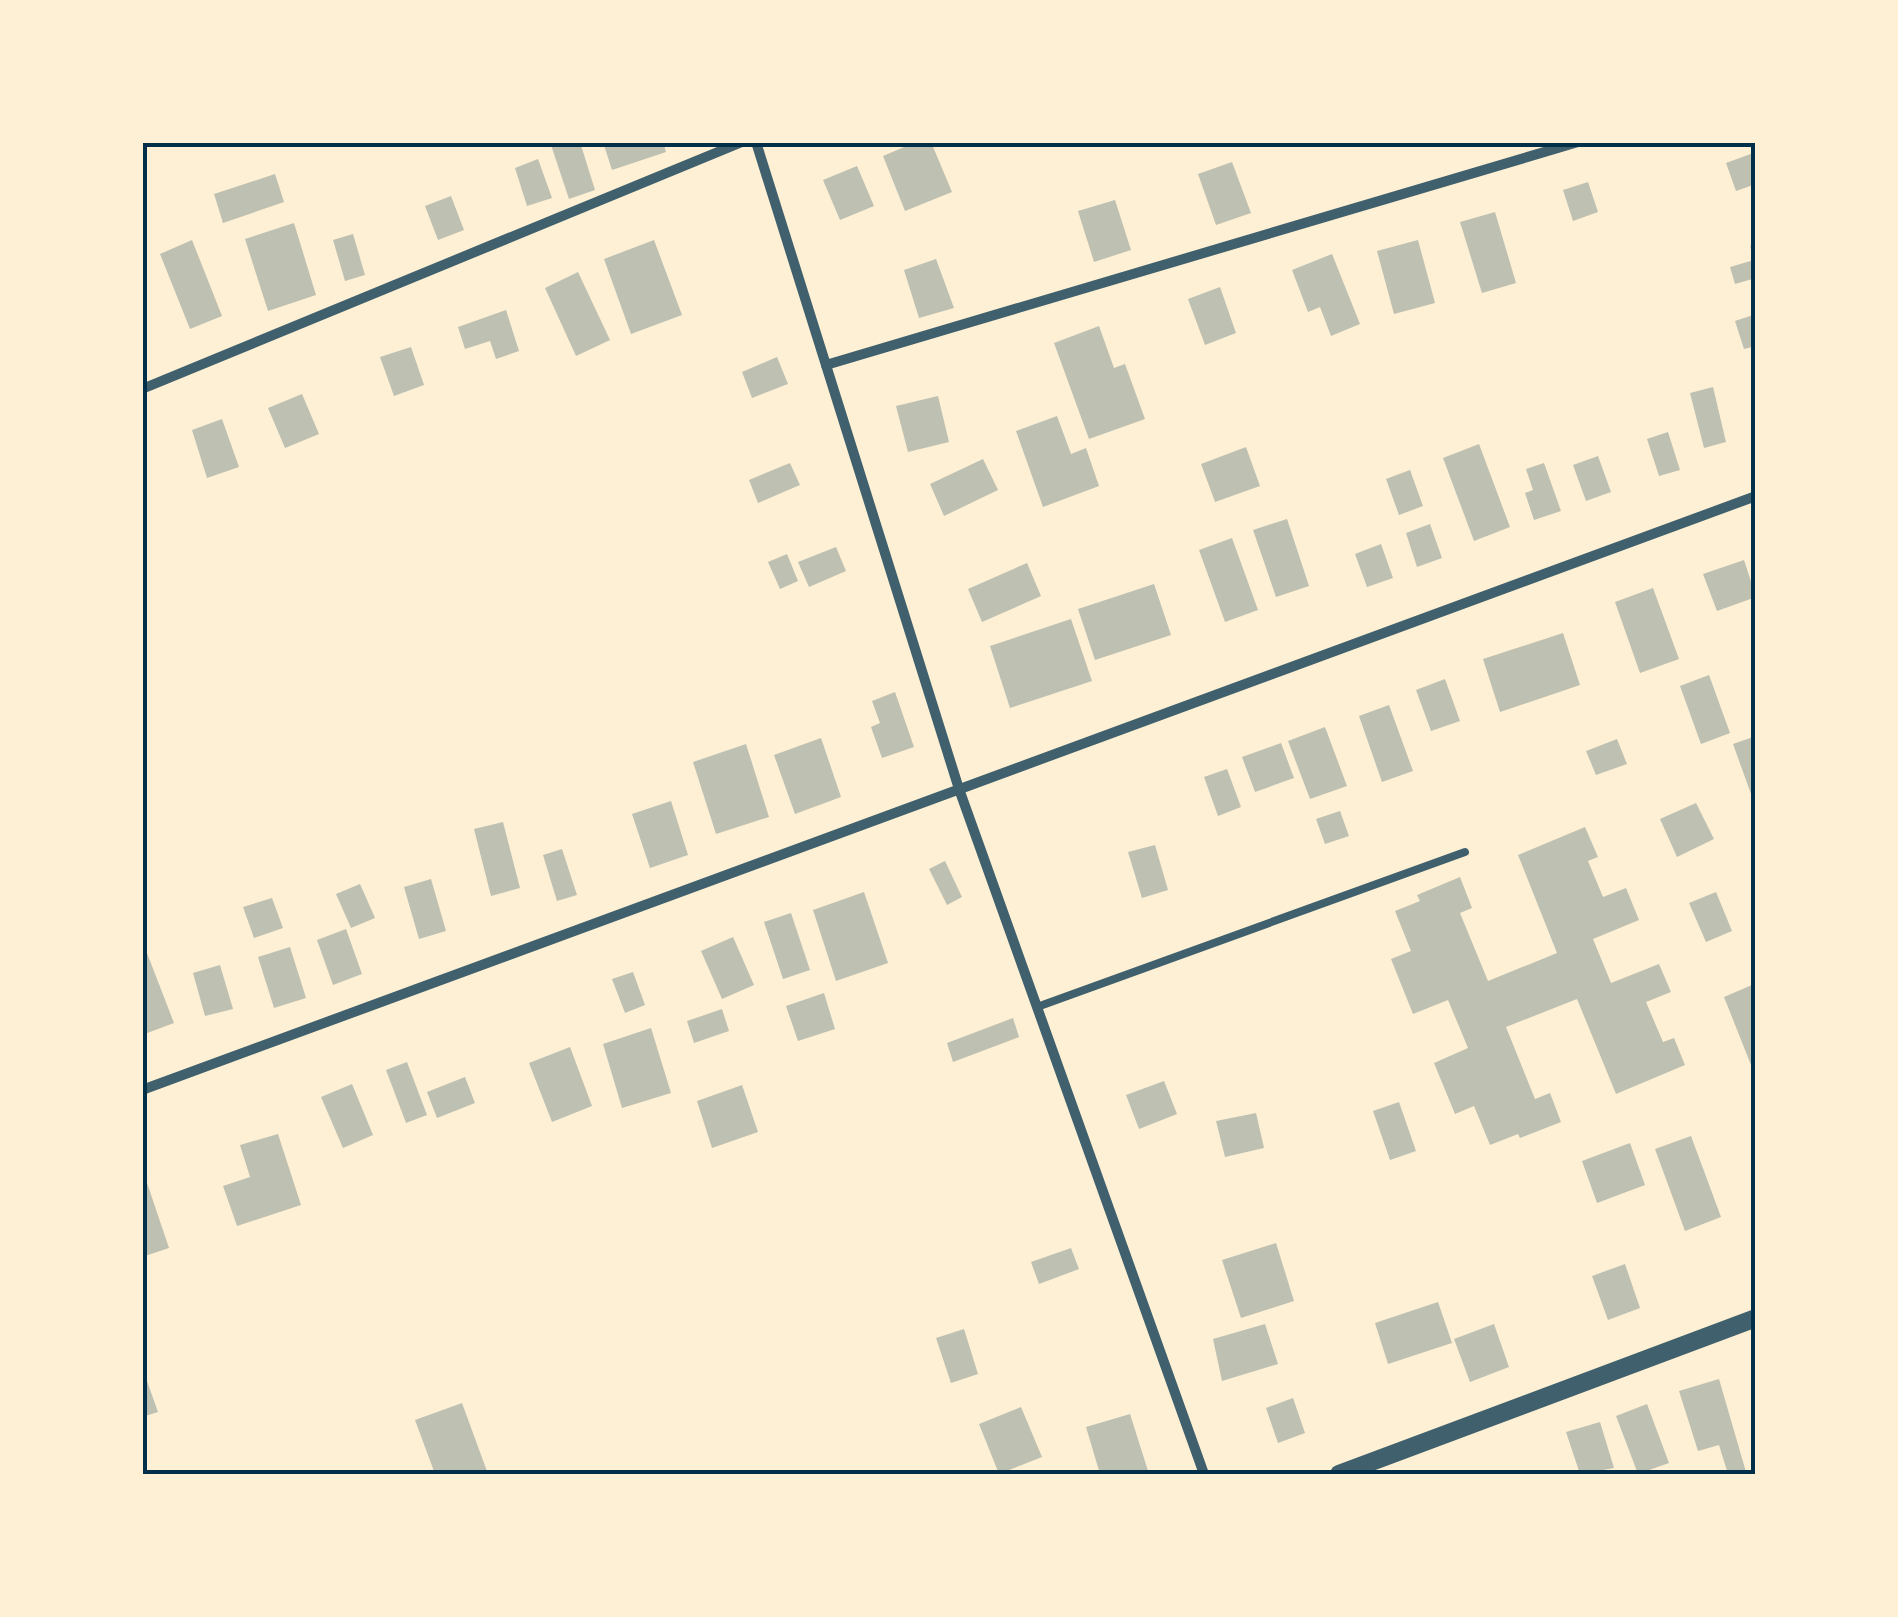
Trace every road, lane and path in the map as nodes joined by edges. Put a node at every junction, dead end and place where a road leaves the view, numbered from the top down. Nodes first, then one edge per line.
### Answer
1 (742, 142) edge
2 (756, 142) edge
3 (1578, 142) edge
4 (826, 366) junction
5 (142, 388) edge
6 (1756, 496) edge
7 (959, 790) junction
8 (1465, 852) dead end
9 (1037, 1007) junction
10 (142, 1090) edge
11 (1756, 1318) edge
12 (1204, 1474) edge
13 (1340, 1474) edge

1 - 5 street
2 - 4 street
3 - 4 street
4 - 7 street
6 - 7 street
7 - 9 street
7 - 10 street
8 - 9 lane
9 - 12 street
11 - 13 street

